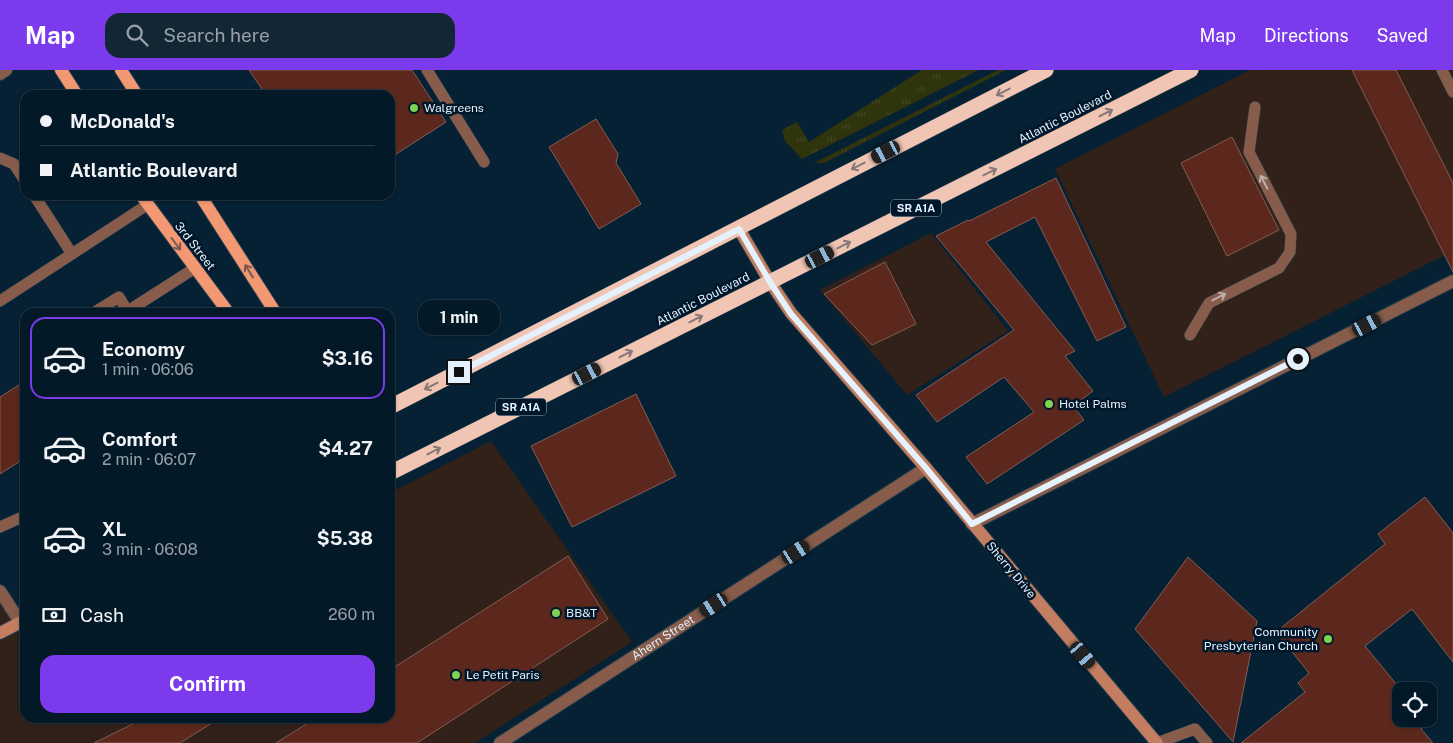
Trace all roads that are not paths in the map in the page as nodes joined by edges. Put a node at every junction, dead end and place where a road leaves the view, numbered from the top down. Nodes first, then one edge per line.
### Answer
1 (6, 70) edge
2 (61, 70) edge
3 (121, 70) edge
4 (427, 70) edge
5 (1046, 70) edge
6 (1191, 70) edge
7 (1442, 70) edge
8 (0, 74) edge
9 (74, 90) edge
10 (134, 90) edge
11 (1453, 92) edge
12 (1255, 107) dead end
13 (0, 158) edge
14 (484, 162) dead end
15 (20, 173) edge
16 (37, 200) edge
17 (144, 200) edge
18 (203, 200) edge
19 (739, 229) junction
20 (72, 254) junction
21 (195, 268) junction
22 (1453, 281) edge
23 (770, 282) junction
24 (0, 301) edge
25 (101, 308) edge
26 (126, 308) edge
27 (134, 308) edge
28 (225, 308) edge
29 (272, 308) edge
30 (1190, 334) dead end
31 (395, 404) edge
32 (926, 468) junction
33 (395, 470) edge
34 (20, 518) edge
35 (972, 524) junction
36 (0, 527) edge
37 (0, 591) edge
38 (20, 617) edge
39 (20, 623) edge
40 (0, 633) edge
41 (500, 743) edge
42 (1157, 743) edge
43 (1206, 743) edge

1 - 8 street
2 - 9 main road
3 - 10 main road
4 - 14 lane
5 -> 19 highway
23 -> 6 highway, Atlantic Boulevard / SR A1A
7 - 11 lane
30 -> 12 lane
13 - 15 lane
16 - 20 lane
17 - 20 lane
17 -> 21 main road, 3rd Street
29 -> 18 main road
19 - 23 street, Sherry Drive
19 -> 31 highway
20 - 24 lane
21 - 27 lane
21 - 28 main road, 3rd Street
22 - 35 street
23 - 32 street, Sherry Drive
33 -> 23 highway, Atlantic Boulevard / SR A1A
25 - 26 lane
32 - 35 street, Sherry Drive
32 - 41 street, Ahern Street
34 - 36 lane
35 - 42 street, Sherry Drive
37 - 38 street
39 - 40 street
42 - 43 lane

